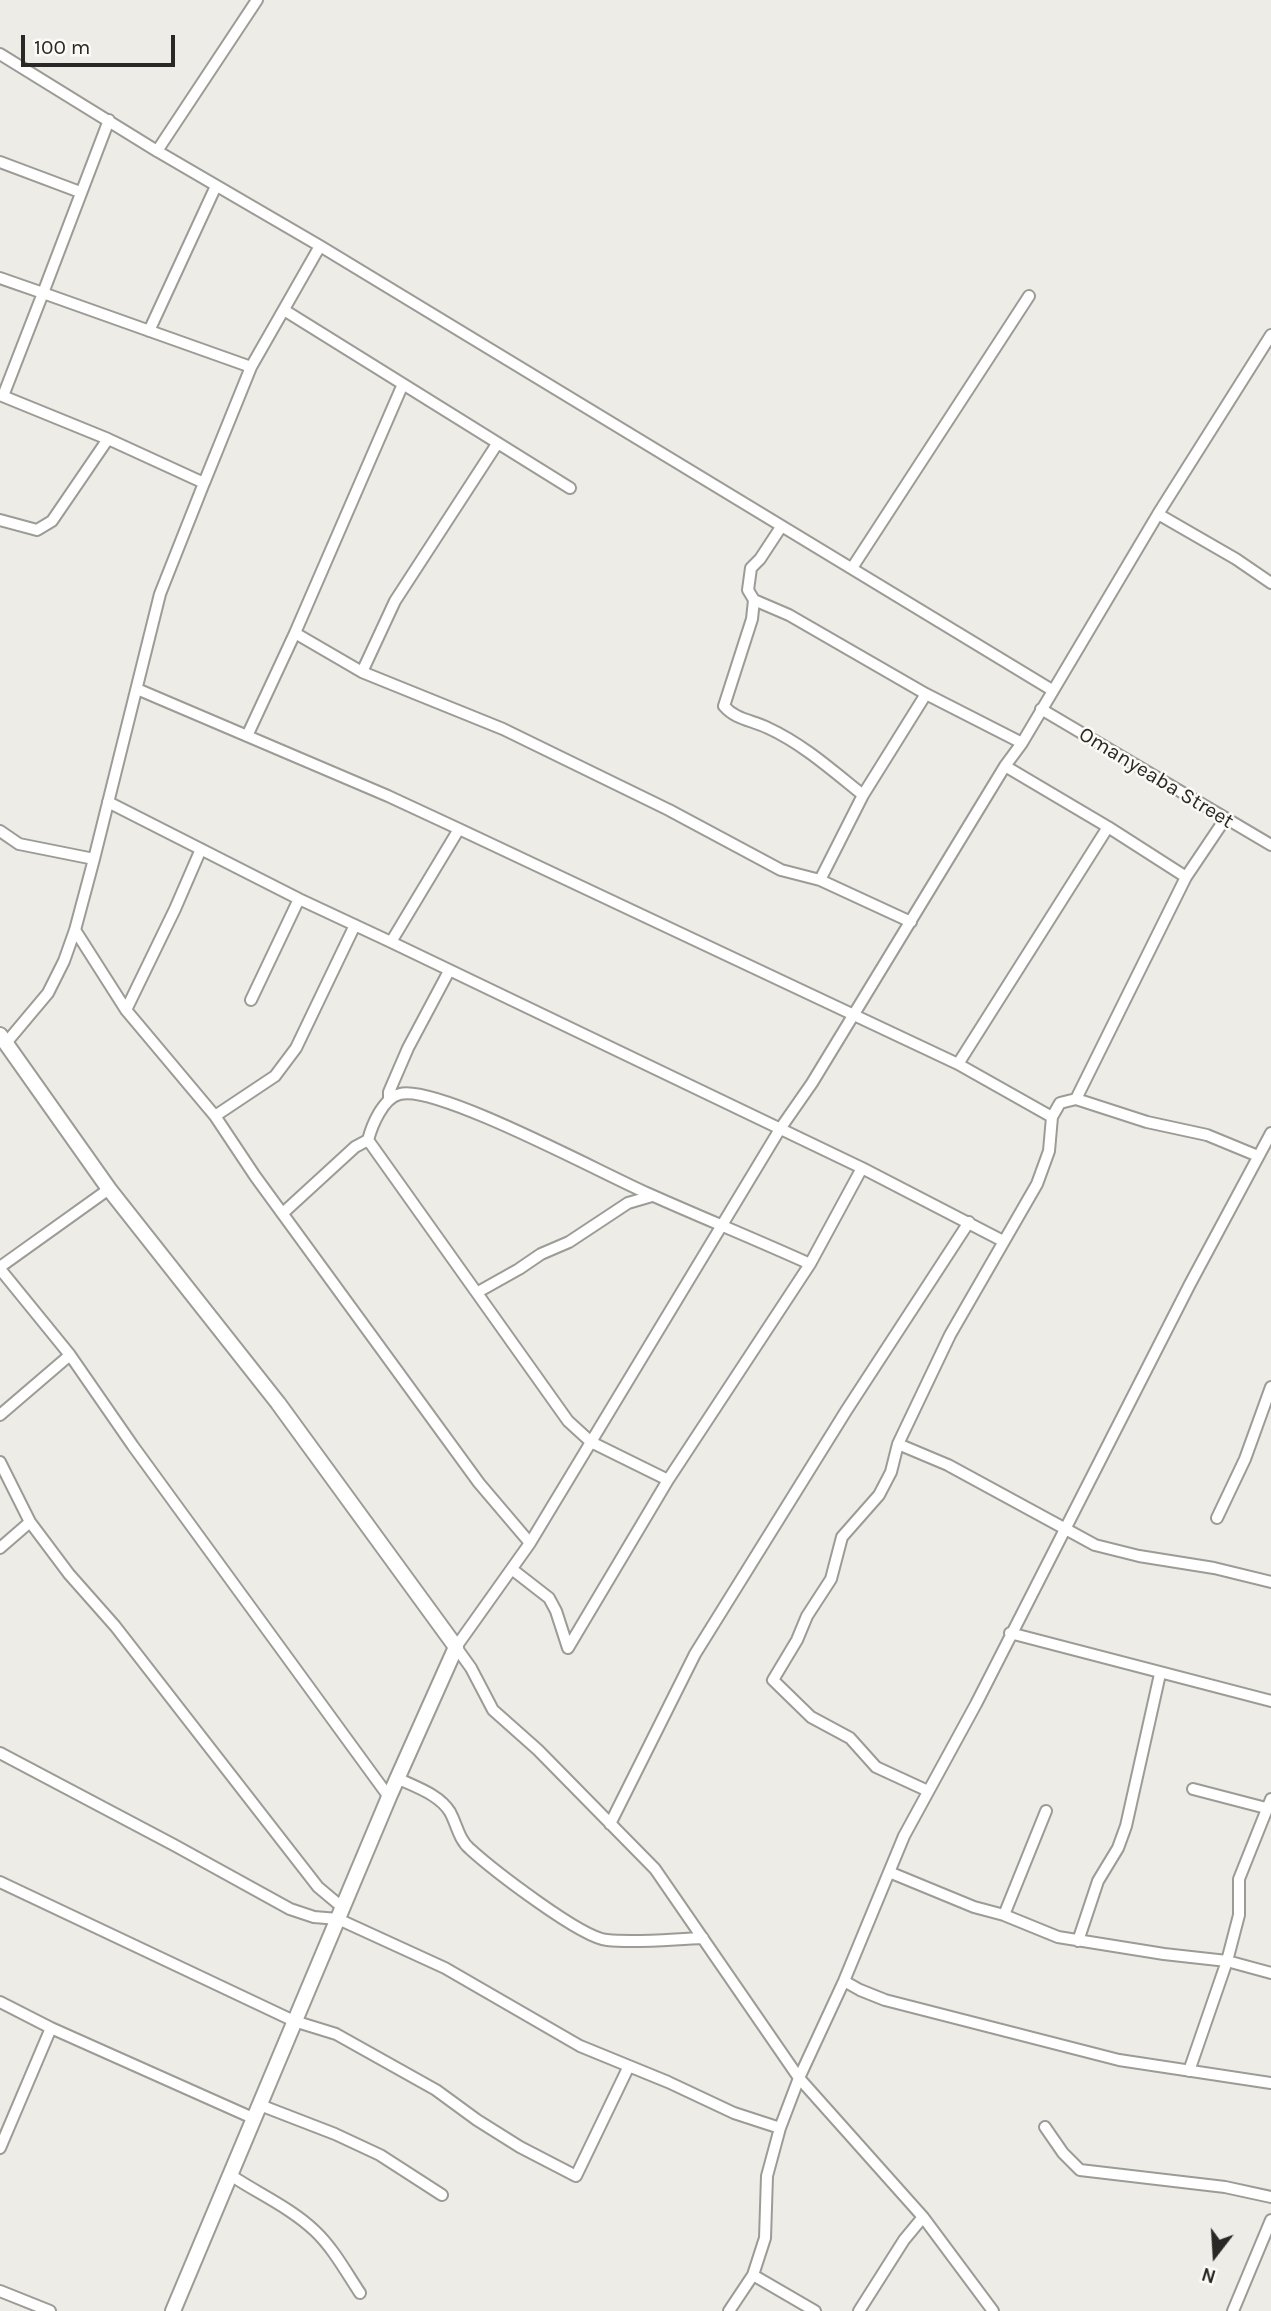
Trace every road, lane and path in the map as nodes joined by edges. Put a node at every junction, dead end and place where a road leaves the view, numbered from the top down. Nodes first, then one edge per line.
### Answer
1 (257, 0) edge
2 (0, 54) edge
3 (109, 120) junction
4 (157, 151) junction
5 (0, 162) edge
6 (216, 186) junction
7 (80, 192) junction
8 (320, 246) junction
9 (0, 278) edge
10 (43, 293) junction
11 (1029, 296) dead end
12 (284, 310) junction
13 (149, 331) junction
14 (1271, 335) edge
15 (250, 367) junction
16 (403, 384) junction
17 (2, 395) edge
18 (108, 439) junction
19 (497, 444) junction
20 (204, 483) junction
21 (570, 488) dead end
22 (1158, 514) junction
23 (0, 520) edge
24 (781, 527) junction
25 (852, 568) junction
26 (1271, 583) edge
27 (754, 600) junction
28 (295, 633) junction
29 (362, 673) junction
30 (136, 689) junction
31 (1052, 690) junction
32 (926, 694) junction
33 (1041, 709) junction
34 (247, 736) junction
35 (1021, 743) junction
36 (1005, 766) junction
37 (863, 795) junction
38 (108, 802) junction
39 (1225, 819) junction
40 (1108, 827) junction
41 (458, 830) junction
42 (0, 831) edge
43 (1271, 845) edge
44 (201, 849) junction
45 (94, 859) junction
46 (1186, 877) junction
47 (820, 880) junction
48 (299, 899) junction
49 (911, 922) junction
50 (355, 925) junction
51 (75, 930) junction
52 (391, 942) junction
53 (449, 971) junction
54 (251, 1000) dead end
55 (126, 1010) junction
56 (854, 1016) junction
57 (3, 1039) edge
58 (958, 1064) junction
59 (389, 1099) junction
60 (1076, 1099) junction
61 (215, 1116) junction
62 (1052, 1117) junction
63 (780, 1129) junction
64 (1271, 1133) edge
65 (368, 1140) junction
66 (1258, 1156) junction
67 (862, 1168) junction
68 (109, 1189) junction
69 (652, 1196) junction
70 (283, 1213) junction
71 (969, 1222) junction
72 (723, 1224) junction
73 (1003, 1241) junction
74 (810, 1264) junction
75 (0, 1268) edge
76 (478, 1292) junction
77 (70, 1355) junction
78 (1271, 1387) edge
79 (0, 1415) edge
80 (591, 1442) junction
81 (898, 1444) junction
82 (0, 1462) edge
83 (668, 1480) junction
84 (1217, 1518) dead end
85 (30, 1522) junction
86 (1066, 1530) junction
87 (530, 1543) junction
88 (0, 1548) edge
89 (513, 1570) junction
90 (1271, 1582) edge
91 (1010, 1633) junction
92 (456, 1647) junction
93 (1160, 1674) junction
94 (1271, 1701) edge
95 (0, 1753) edge
96 (397, 1777) junction
97 (1193, 1789) dead end
98 (928, 1791) junction
99 (389, 1797) junction
100 (1268, 1810) edge
101 (1046, 1811) dead end
102 (610, 1824) junction
103 (889, 1872) junction
104 (0, 1882) edge
105 (341, 1914) junction
106 (1004, 1915) junction
107 (703, 1938) junction
108 (1078, 1941) junction
109 (1227, 1961) junction
110 (1271, 1973) edge
111 (844, 1981) junction
112 (0, 2002) edge
113 (294, 2021) junction
114 (51, 2028) junction
115 (628, 2068) junction
116 (1189, 2071) junction
117 (799, 2078) junction
118 (1271, 2083) edge
119 (258, 2112) junction
120 (780, 2127) junction
121 (1045, 2127) dead end
122 (0, 2148) edge
123 (232, 2176) junction
124 (442, 2195) dead end
125 (1271, 2197) edge
126 (923, 2217) junction
127 (1271, 2220) edge
128 (752, 2275) junction
129 (0, 2291) edge
130 (360, 2293) dead end
131 (50, 2311) edge
132 (173, 2311) edge
133 (729, 2311) edge
134 (815, 2311) edge
135 (859, 2311) edge
136 (993, 2311) edge
137 (1233, 2311) edge

1 - 4 street
2 - 3 street
3 - 4 street
3 - 7 street
4 - 6 street
5 - 7 street
6 - 8 street
6 - 13 street
7 - 10 street
8 - 12 street
8 - 24 street
9 - 10 street
10 - 13 street
10 - 17 street
11 - 25 street
12 - 15 street
12 - 16 street
13 - 15 street
14 - 22 street
15 - 20 street
16 - 19 street
16 - 28 street
17 - 18 street
18 - 20 street
18 - 23 street
19 - 21 street
19 - 29 street
20 - 30 street
22 - 26 street
22 - 31 street
24 - 25 street
24 - 27 street
25 - 31 street
27 - 32 street
27 - 37 street
28 - 29 street
28 - 34 street
29 - 47 street
30 - 34 street
30 - 38 street
31 - 33 street
32 - 35 street
32 - 37 street
33 - 35 street
33 - 39 street, Omanyeaba Street
34 - 41 street
35 - 36 street
36 - 40 street
36 - 49 street
37 - 47 street
38 - 44 street
38 - 45 street
39 - 43 street, Omanyeaba Street
39 - 46 street
40 - 46 street
40 - 58 street
41 - 52 street
41 - 56 street
42 - 45 street
44 - 48 street
44 - 55 street
45 - 51 street
46 - 60 street
47 - 49 street
48 - 50 street
48 - 54 street
49 - 56 street
50 - 52 street
50 - 61 street
51 - 55 street
51 - 57 street
52 - 53 street
53 - 59 street
53 - 63 street
55 - 61 street
56 - 58 street
56 - 63 street
57 - 68 street
58 - 62 street
59 - 65 street
59 - 69 street
60 - 62 street
60 - 66 street
61 - 70 street
62 - 73 street
63 - 67 street
63 - 72 street
64 - 66 street
65 - 70 street
65 - 76 street
66 - 86 street
67 - 71 street
67 - 74 street
68 - 75 street
68 - 92 street
69 - 72 street
69 - 76 street
70 - 87 street
71 - 73 street
71 - 102 street
72 - 74 street
72 - 80 street
73 - 81 street
74 - 83 street
75 - 77 street
76 - 80 street
77 - 79 street
77 - 99 street
78 - 84 street
80 - 83 street
80 - 87 street
81 - 86 street
81 - 98 street
82 - 85 street
83 - 89 street
85 - 88 street
85 - 105 street
86 - 90 street
86 - 91 street
87 - 89 street
89 - 92 street
91 - 93 street
91 - 98 street
92 - 96 street
92 - 102 street
93 - 94 street
93 - 108 street
95 - 105 street
96 - 99 street
96 - 107 street
97 - 100 street
98 - 103 street
99 - 105 street
100 - 109 street
101 - 106 street
102 - 107 street
103 - 106 street
103 - 111 street
104 - 113 street
105 - 113 street
105 - 115 street
106 - 108 street
107 - 117 street
108 - 109 street
109 - 110 street
109 - 116 street
111 - 116 street
111 - 117 street
112 - 114 street
113 - 115 street
113 - 119 street
114 - 119 street
114 - 122 street
115 - 120 street
116 - 118 street
117 - 120 street
117 - 126 street
119 - 123 street
119 - 124 street
120 - 128 street
121 - 125 street
123 - 130 street
123 - 132 street
126 - 135 street
126 - 136 street
127 - 137 street
128 - 133 street
128 - 134 street
129 - 131 street

